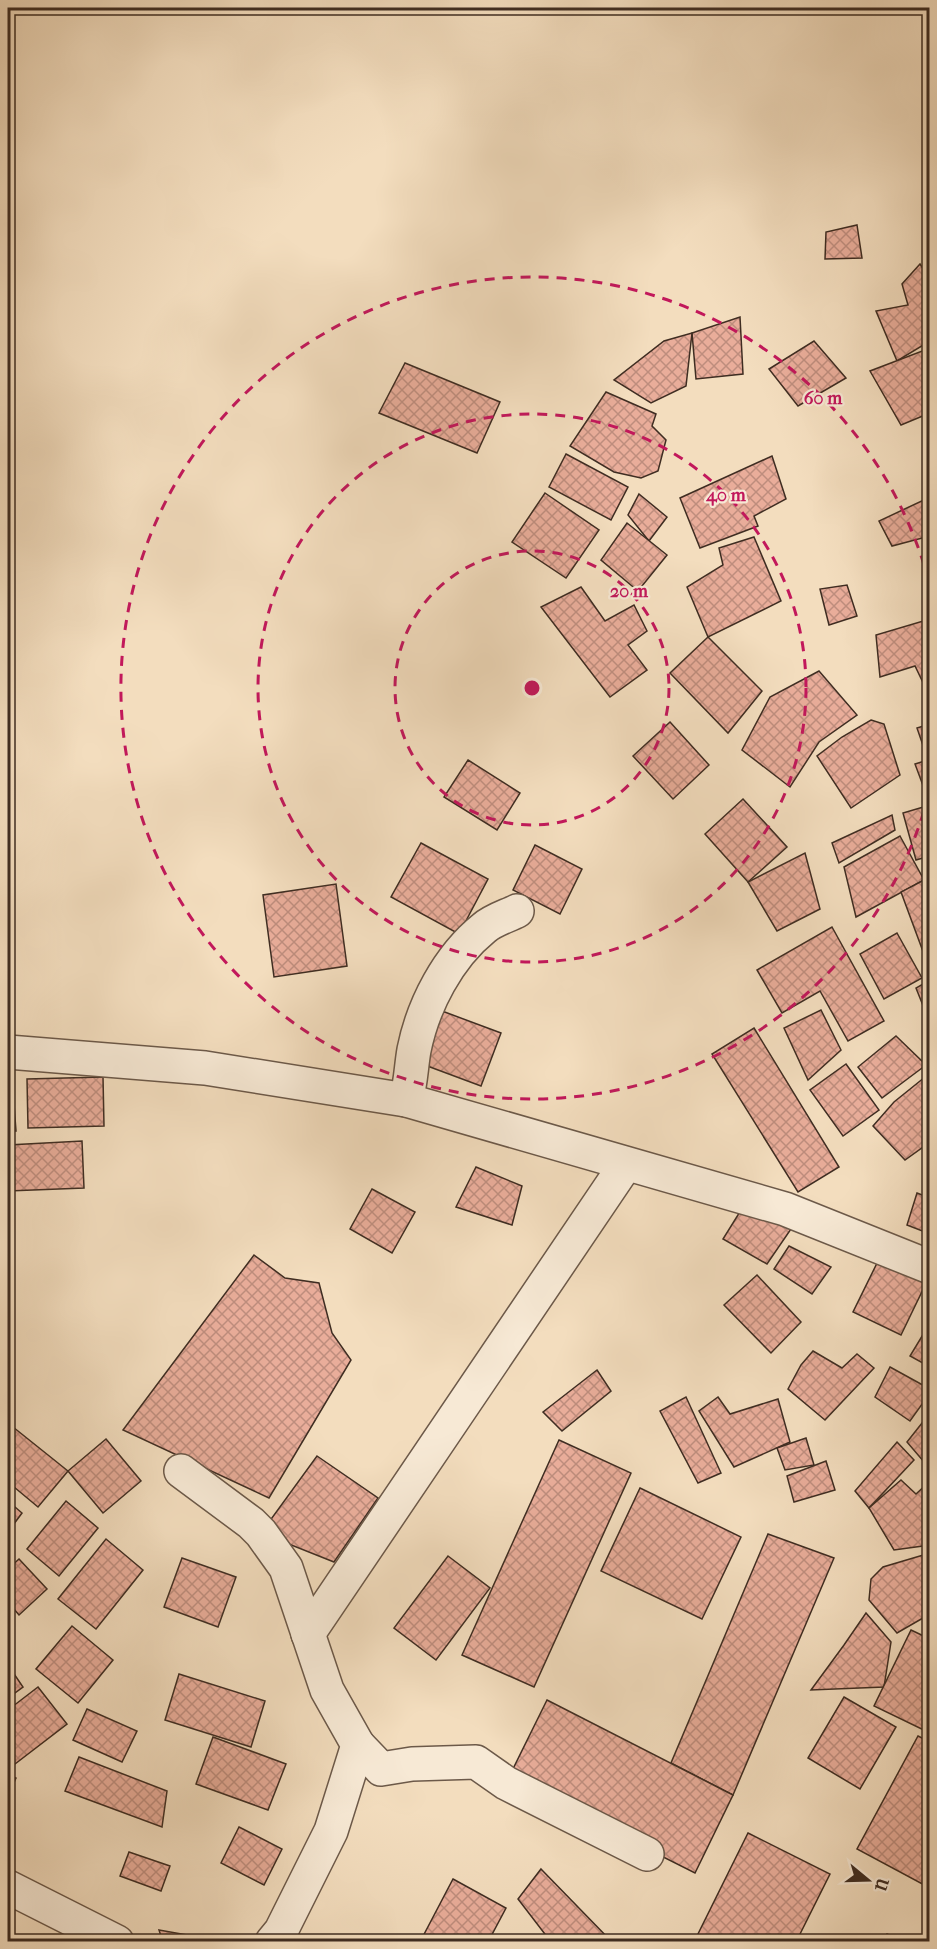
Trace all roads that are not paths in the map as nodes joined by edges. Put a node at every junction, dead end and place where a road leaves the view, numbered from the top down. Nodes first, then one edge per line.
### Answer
1 (517, 911) dead end
2 (8, 1052) edge
3 (406, 1100) junction
4 (626, 1164) junction
5 (930, 1267) edge
6 (181, 1471) dead end
7 (308, 1634) junction
8 (358, 1745) junction
9 (647, 1854) dead end
10 (8, 1887) edge
11 (117, 1941) edge
12 (272, 1941) edge

1 - 3 street
2 - 3 street
3 - 4 street
4 - 5 street
4 - 7 street
6 - 7 street
7 - 8 street
8 - 9 street
8 - 12 street
10 - 11 street

